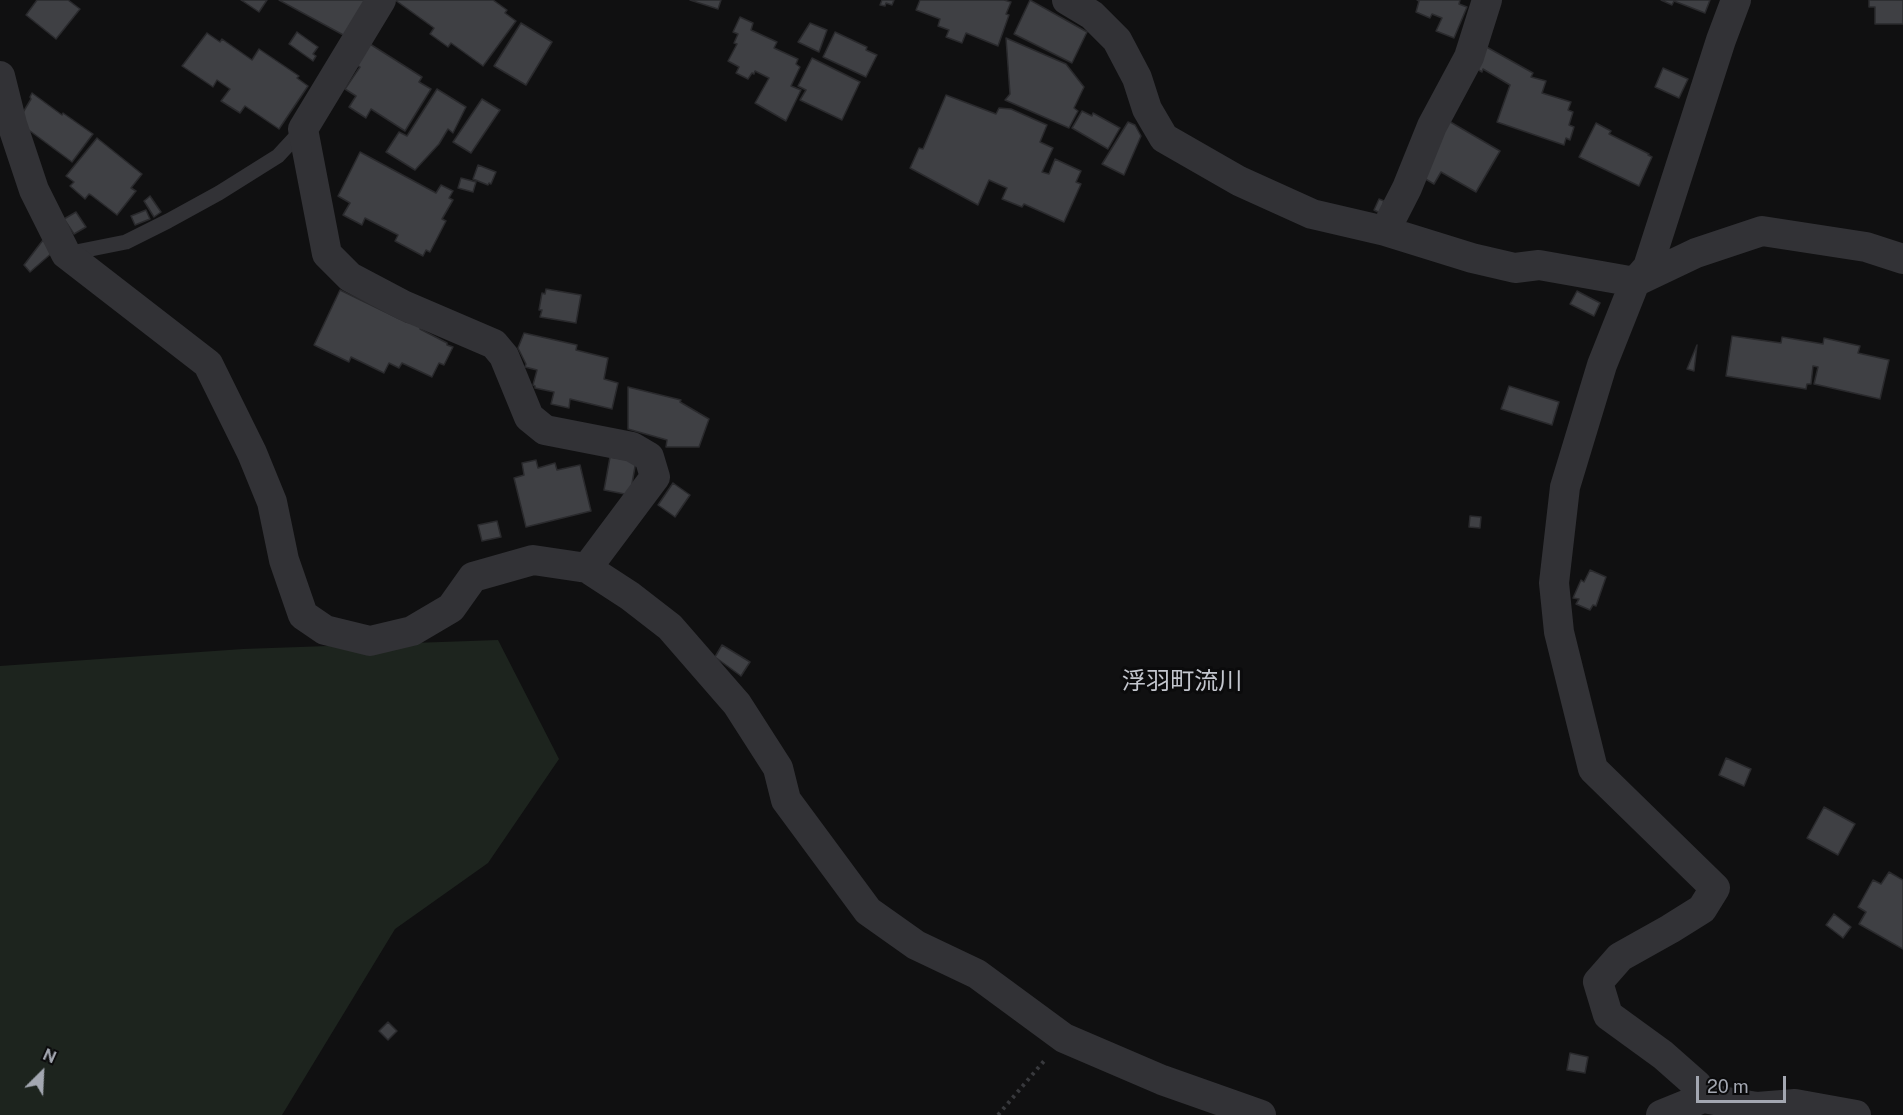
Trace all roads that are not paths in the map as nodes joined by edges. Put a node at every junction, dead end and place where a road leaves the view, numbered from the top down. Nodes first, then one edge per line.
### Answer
1 (381, 0) edge
2 (1067, 0) edge
3 (1487, 0) edge
4 (1736, 0) edge
5 (0, 76) edge
6 (303, 129) junction
7 (1385, 231) junction
8 (66, 254) junction
9 (1903, 259) edge
10 (1635, 282) junction
11 (587, 568) junction
12 (1703, 1098) junction
13 (1252, 1113) edge
14 (1661, 1115) edge
15 (1856, 1115) edge

1 - 6 street
2 - 7 street
3 - 7 street
4 - 10 street
5 - 8 street
6 - 8 lane
6 - 11 street
7 - 10 street
8 - 11 street
9 - 10 street
10 - 12 street
11 - 13 street
12 - 14 street
12 - 15 street

